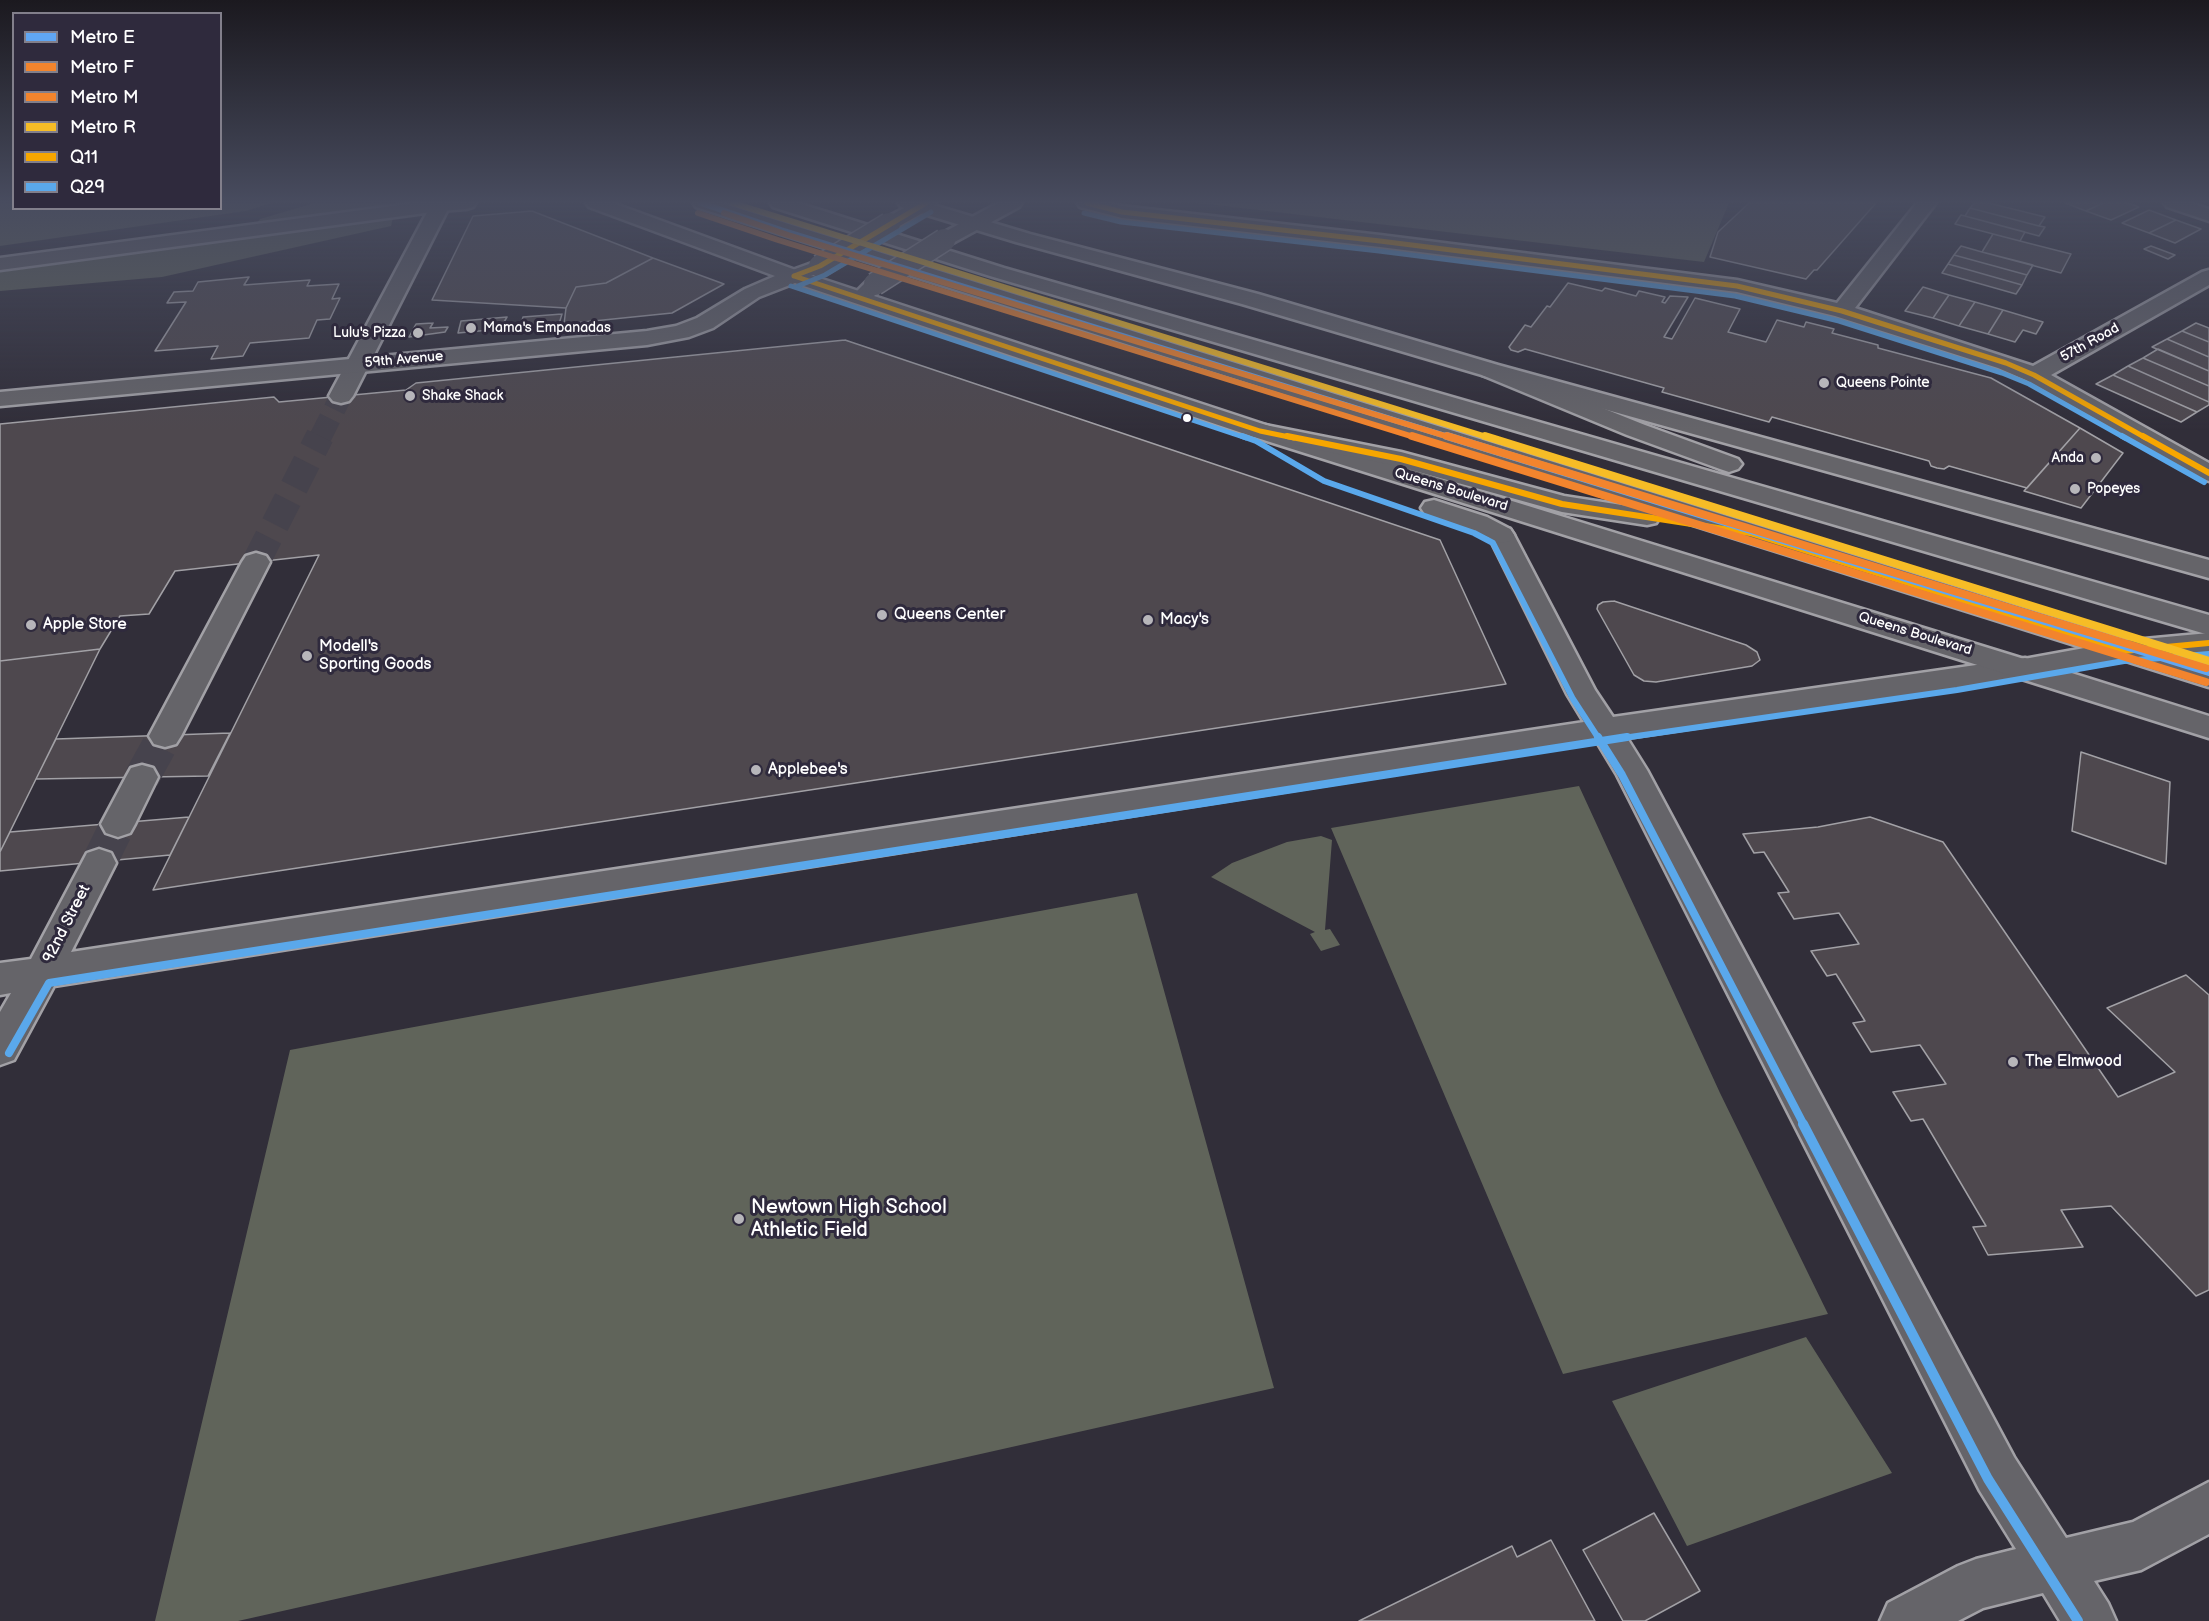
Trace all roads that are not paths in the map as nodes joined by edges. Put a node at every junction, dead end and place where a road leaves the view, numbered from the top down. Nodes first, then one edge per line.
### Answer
1 (401, 279) edge
2 (787, 279) edge
3 (807, 279) edge
4 (886, 279) edge
5 (943, 279) edge
6 (1020, 279) edge
7 (1174, 279) edge
8 (1677, 279) edge
9 (1867, 279) edge
10 (2204, 279) edge
11 (868, 291) junction
12 (1842, 310) junction
13 (356, 365) junction
14 (1491, 370) junction
15 (2034, 375) junction
16 (341, 396) tunnel mouth
17 (0, 399) edge
18 (1260, 431) junction
19 (2209, 473) edge
20 (1750, 533) junction
21 (1987, 559) junction
22 (256, 562) tunnel mouth
23 (2209, 569) edge
24 (2209, 625) edge
25 (2209, 643) edge
26 (2123, 651) junction
27 (2025, 668) junction
28 (2209, 677) edge
29 (2209, 728) edge
30 (1604, 730) junction
31 (165, 736) tunnel mouth
32 (142, 777) tunnel mouth
33 (118, 824) tunnel mouth
34 (99, 862) tunnel mouth
35 (42, 973) junction
36 (0, 979) edge
37 (0, 1048) edge
38 (2209, 1507) edge
39 (2055, 1565) junction
40 (1906, 1621) edge
41 (2090, 1621) edge

1 - 13 main road
2 - 13 main road, 59th Avenue
3 - 11 main road, Queens Boulevard
4 - 11 main road, bridge
5 - 20 main road
6 - 21 main road
7 - 14 main road
8 - 12 main road
9 - 12 main road
10 - 15 main road, 57th Road
11 - 18 main road, Queens Boulevard
12 - 15 main road
13 - 16 main road
13 - 17 main road, 59th Avenue
14 - 21 main road
14 - 23 main road
15 - 19 main road
18 - 20 main road
18 - 27 main road, Queens Boulevard
18 - 30 main road
20 - 26 main road
21 - 24 main road
22 - 31 main road
25 - 26 main road
26 - 27 main road
26 - 28 main road
27 - 29 main road, Queens Boulevard
27 - 30 main road
30 - 35 main road
30 - 39 main road
32 - 33 main road
34 - 35 main road, 92nd Street
35 - 36 main road
35 - 37 main road, 92nd Street
38 - 39 main road
39 - 40 main road
39 - 41 main road

